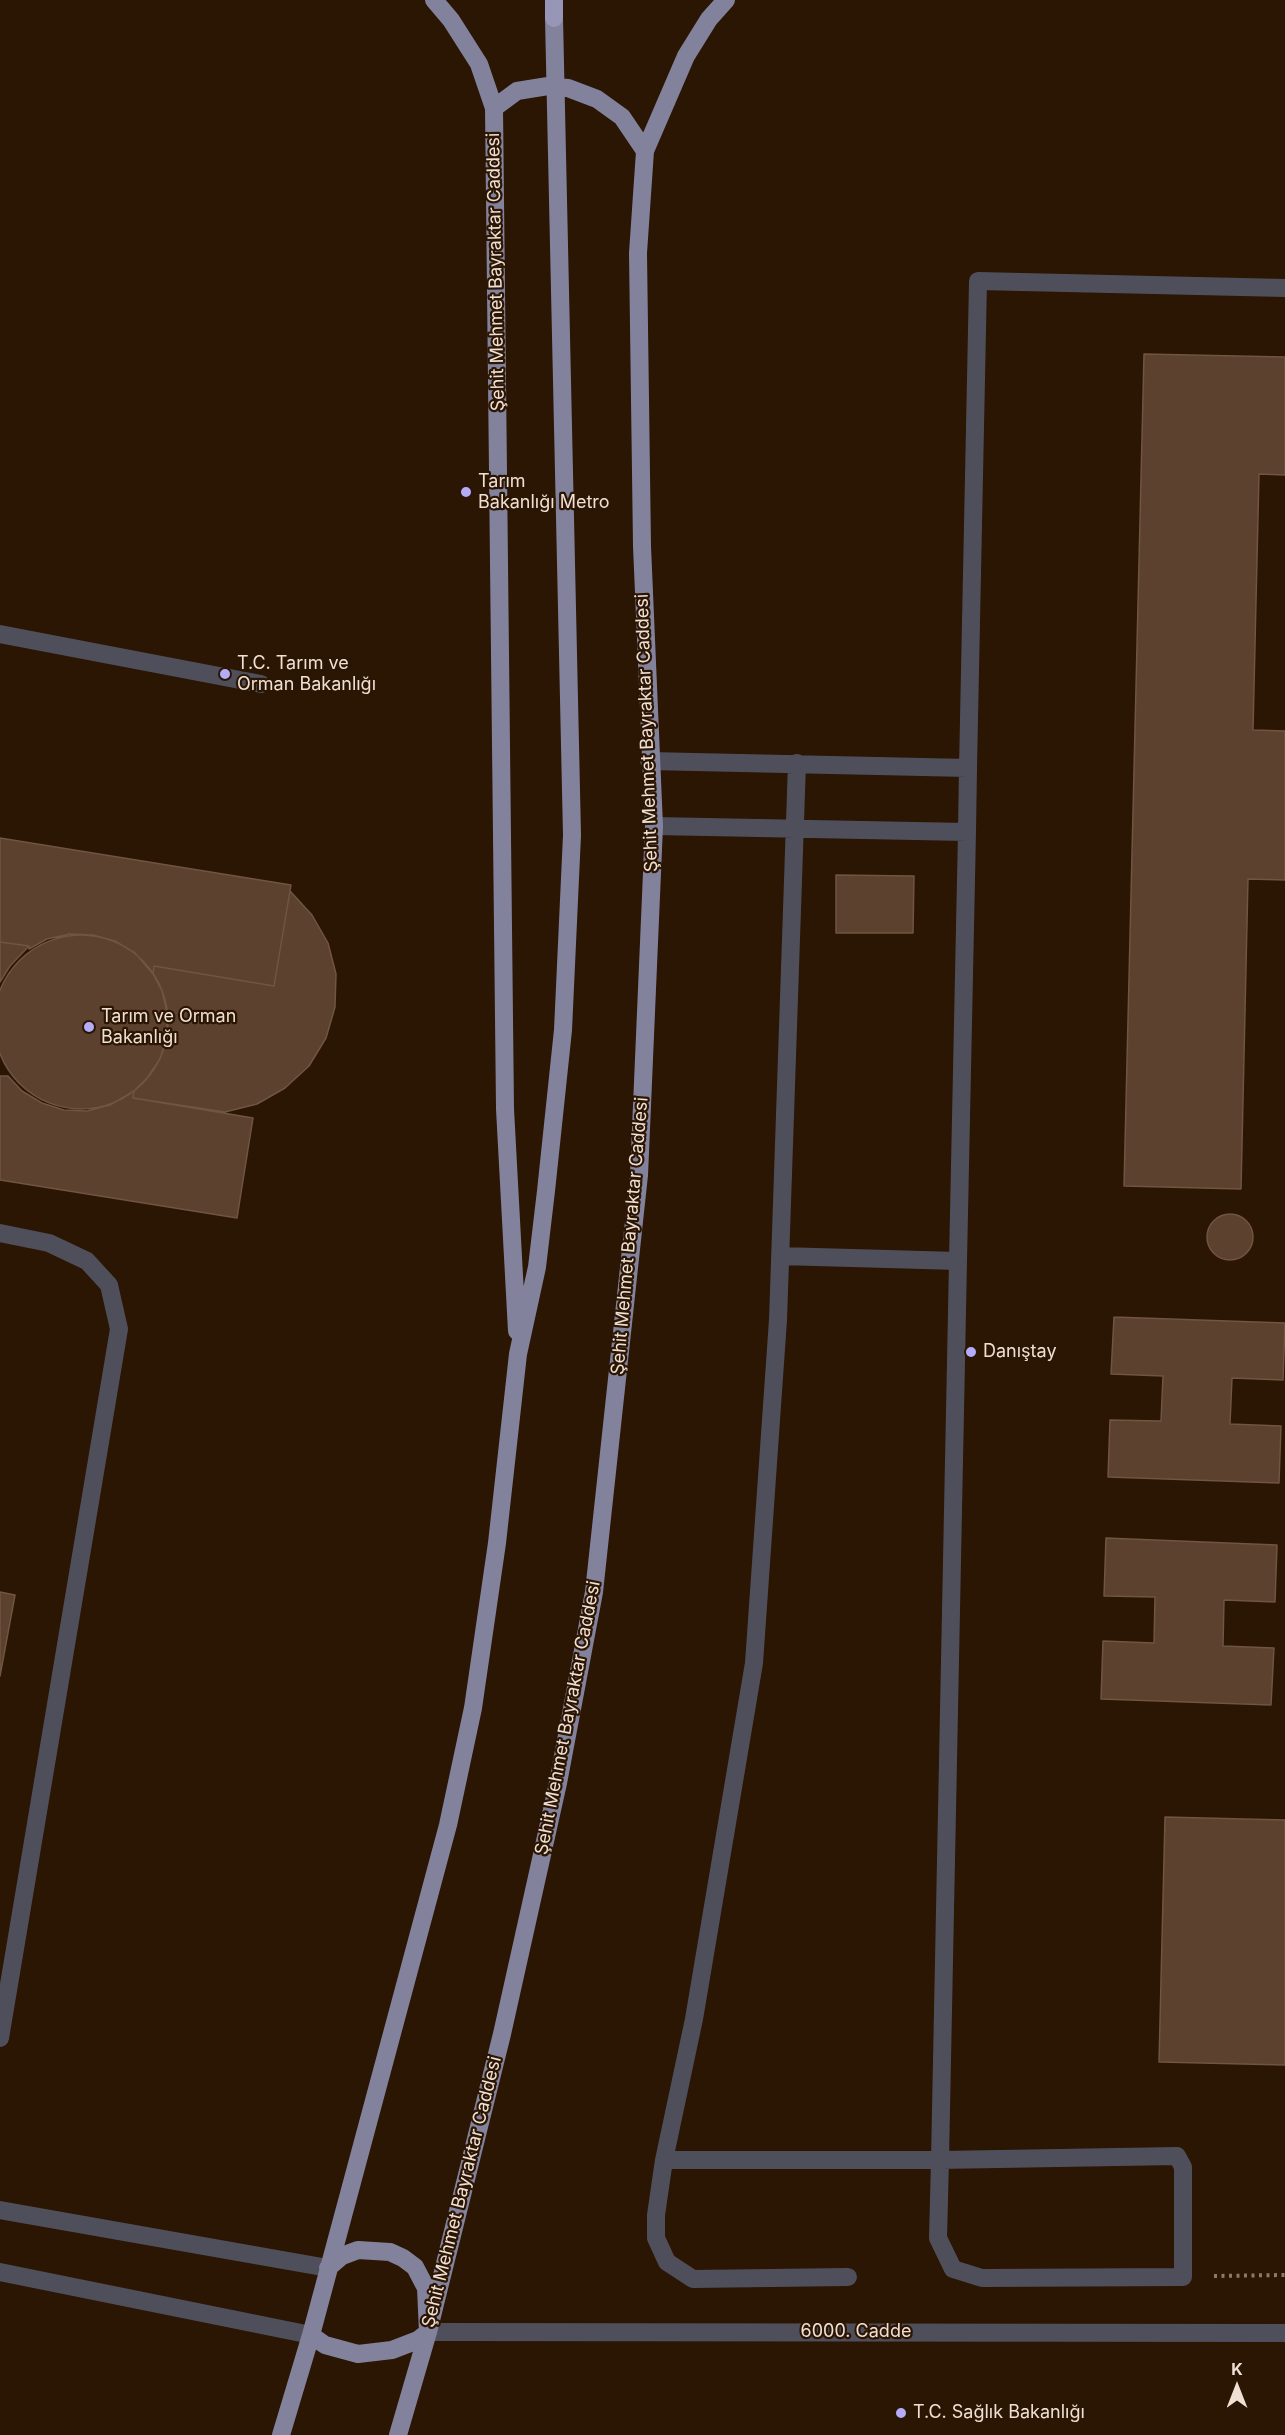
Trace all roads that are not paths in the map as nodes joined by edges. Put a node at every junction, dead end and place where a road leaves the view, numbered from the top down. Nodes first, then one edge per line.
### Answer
1 (434, 0) edge
2 (726, 0) edge
3 (554, 9) edge
4 (494, 108) junction
5 (645, 151) junction
6 (1285, 288) edge
7 (0, 634) edge
8 (261, 684) dead end
9 (650, 761) junction
10 (797, 763) junction
11 (968, 768) junction
12 (654, 826) junction
13 (797, 830) junction
14 (966, 832) junction
15 (0, 1233) edge
16 (780, 1256) junction
17 (958, 1261) junction
18 (518, 1354) junction
19 (0, 2038) edge
20 (664, 2160) junction
21 (940, 2160) junction
22 (0, 2210) edge
23 (328, 2268) junction
24 (0, 2272) edge
25 (848, 2277) dead end
26 (428, 2332) junction
27 (1285, 2333) edge
28 (311, 2335) junction
29 (281, 2435) edge
30 (398, 2435) edge

1 - 4 main road, Şehit Mehmet Bayraktar Caddesi
2 - 5 main road, Şehit Mehmet Bayraktar Caddesi
3 - 18 main road, Şehit Mehmet Bayraktar Caddesi
4 - 5 main road
4 - 18 main road, Şehit Mehmet Bayraktar Caddesi
5 - 9 main road, Şehit Mehmet Bayraktar Caddesi
6 - 11 street
7 - 8 street
9 - 10 street
9 - 12 main road, Şehit Mehmet Bayraktar Caddesi
10 - 11 street
10 - 13 street
11 - 14 street
12 - 13 street
12 - 26 main road, Şehit Mehmet Bayraktar Caddesi
13 - 14 street
13 - 16 street
14 - 17 street
15 - 19 street
16 - 17 street
16 - 20 street
17 - 21 street
18 - 23 main road, Şehit Mehmet Bayraktar Caddesi
20 - 21 street
20 - 25 street
21 - 21 street
22 - 23 street
23 - 26 main road
23 - 28 main road, Şehit Mehmet Bayraktar Caddesi
24 - 28 street
26 - 27 street, 6000. Cadde
26 - 28 main road
26 - 30 main road, Şehit Mehmet Bayraktar Caddesi
28 - 29 main road, Şehit Mehmet Bayraktar Caddesi

